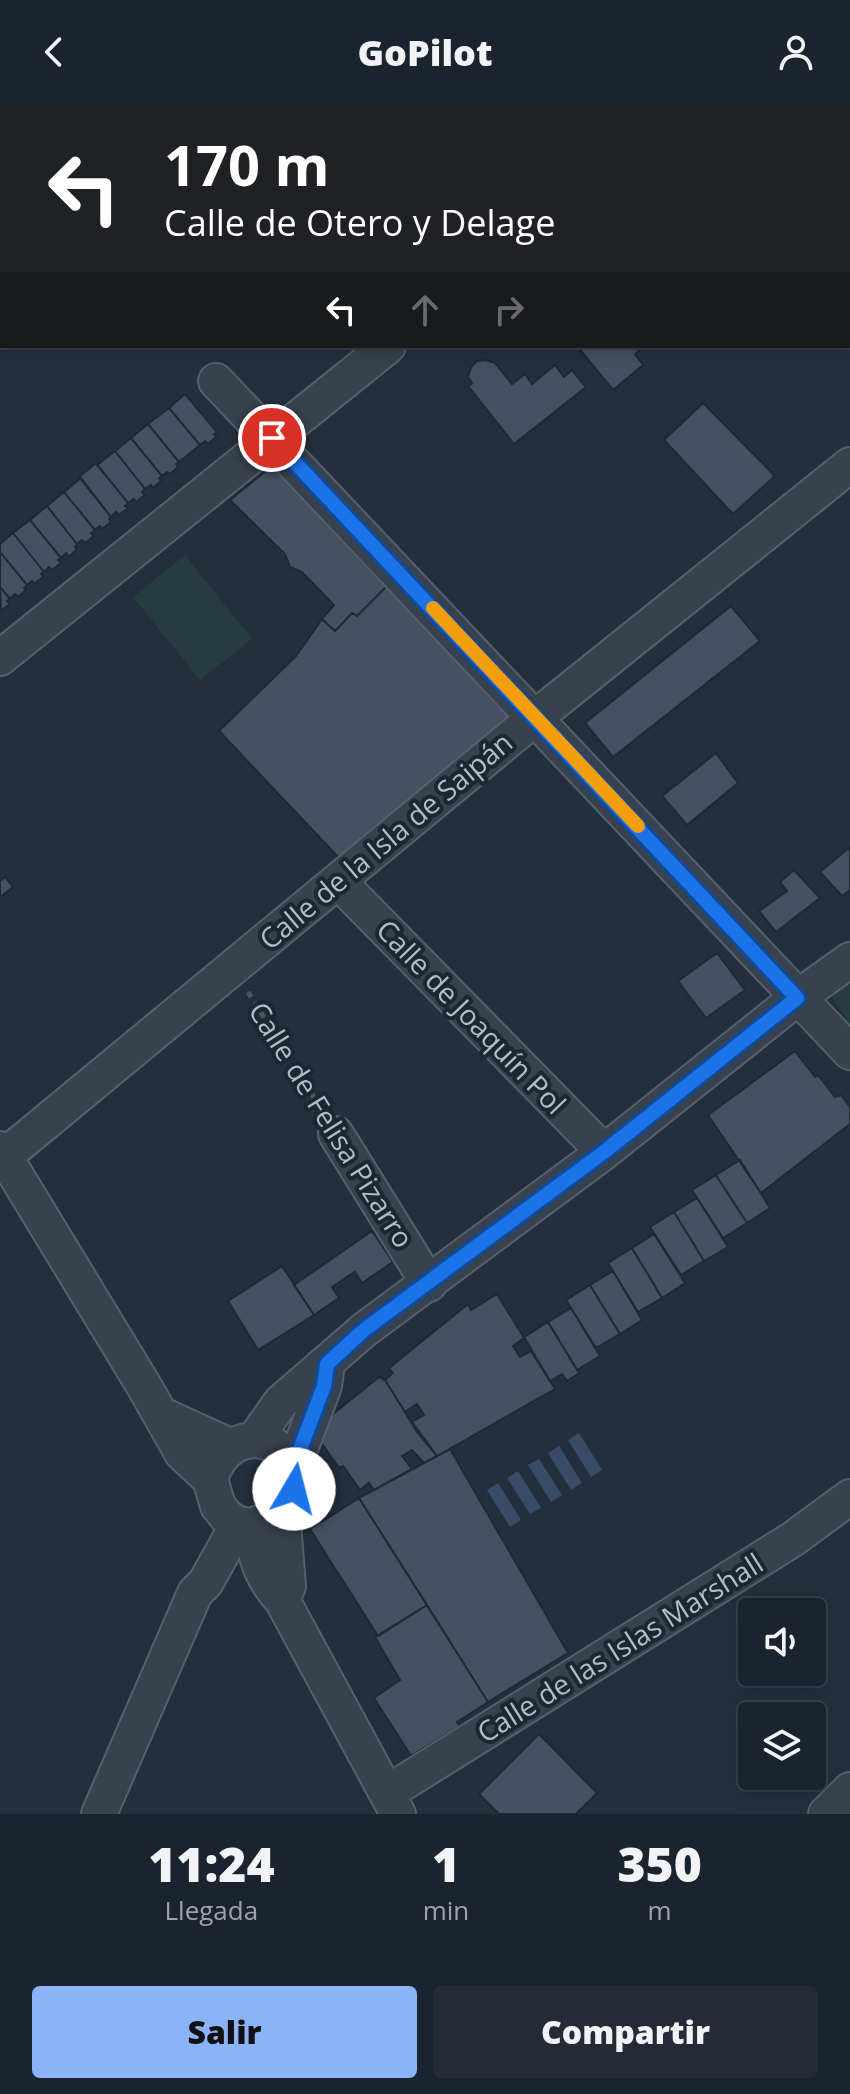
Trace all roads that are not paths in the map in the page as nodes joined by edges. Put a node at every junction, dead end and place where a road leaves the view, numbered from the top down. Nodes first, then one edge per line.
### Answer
1 (385, 348) edge
2 (216, 381) dead end
3 (272, 438) junction
4 (850, 465) edge
5 (0, 658) edge
6 (536, 717) junction
7 (339, 882) junction
8 (850, 960) edge
9 (797, 998) junction
10 (850, 1052) edge
11 (336, 1134) road end
12 (604, 1152) junction
13 (2, 1155) edge
14 (429, 1284) junction
15 (327, 1364) junction
16 (162, 1415) junction
17 (243, 1443) junction
18 (294, 1465) junction
19 (850, 1497) edge
20 (229, 1509) junction
21 (282, 1511) junction
22 (282, 1600) junction
23 (850, 1790) edge
24 (393, 1804) edge
25 (99, 1814) edge
26 (826, 1814) edge

1 - 3 street
2 - 3 street
3 - 5 street
3 - 6 street
4 - 6 street, Calle de la Isla de Saipán
6 - 7 street, Calle de la Isla de Saipán
6 - 9 street
7 - 12 street, Calle de Joaquín Pol
7 - 13 street, Calle de la Isla de Saipán
8 - 9 street
9 - 10 street
9 - 12 street
11 - 14 street, Calle de Felisa Pizarro
12 - 14 street
13 - 16 street
14 - 15 street
15 - 17 street
15 - 18 street
16 - 17 street
16 - 20 street
17 - 18 street
17 - 20 street
18 - 21 street
19 - 24 street, Calle de las Islas Marshall
20 - 21 street
20 - 22 street
20 - 25 street
21 - 22 street
22 - 24 street
23 - 26 street

